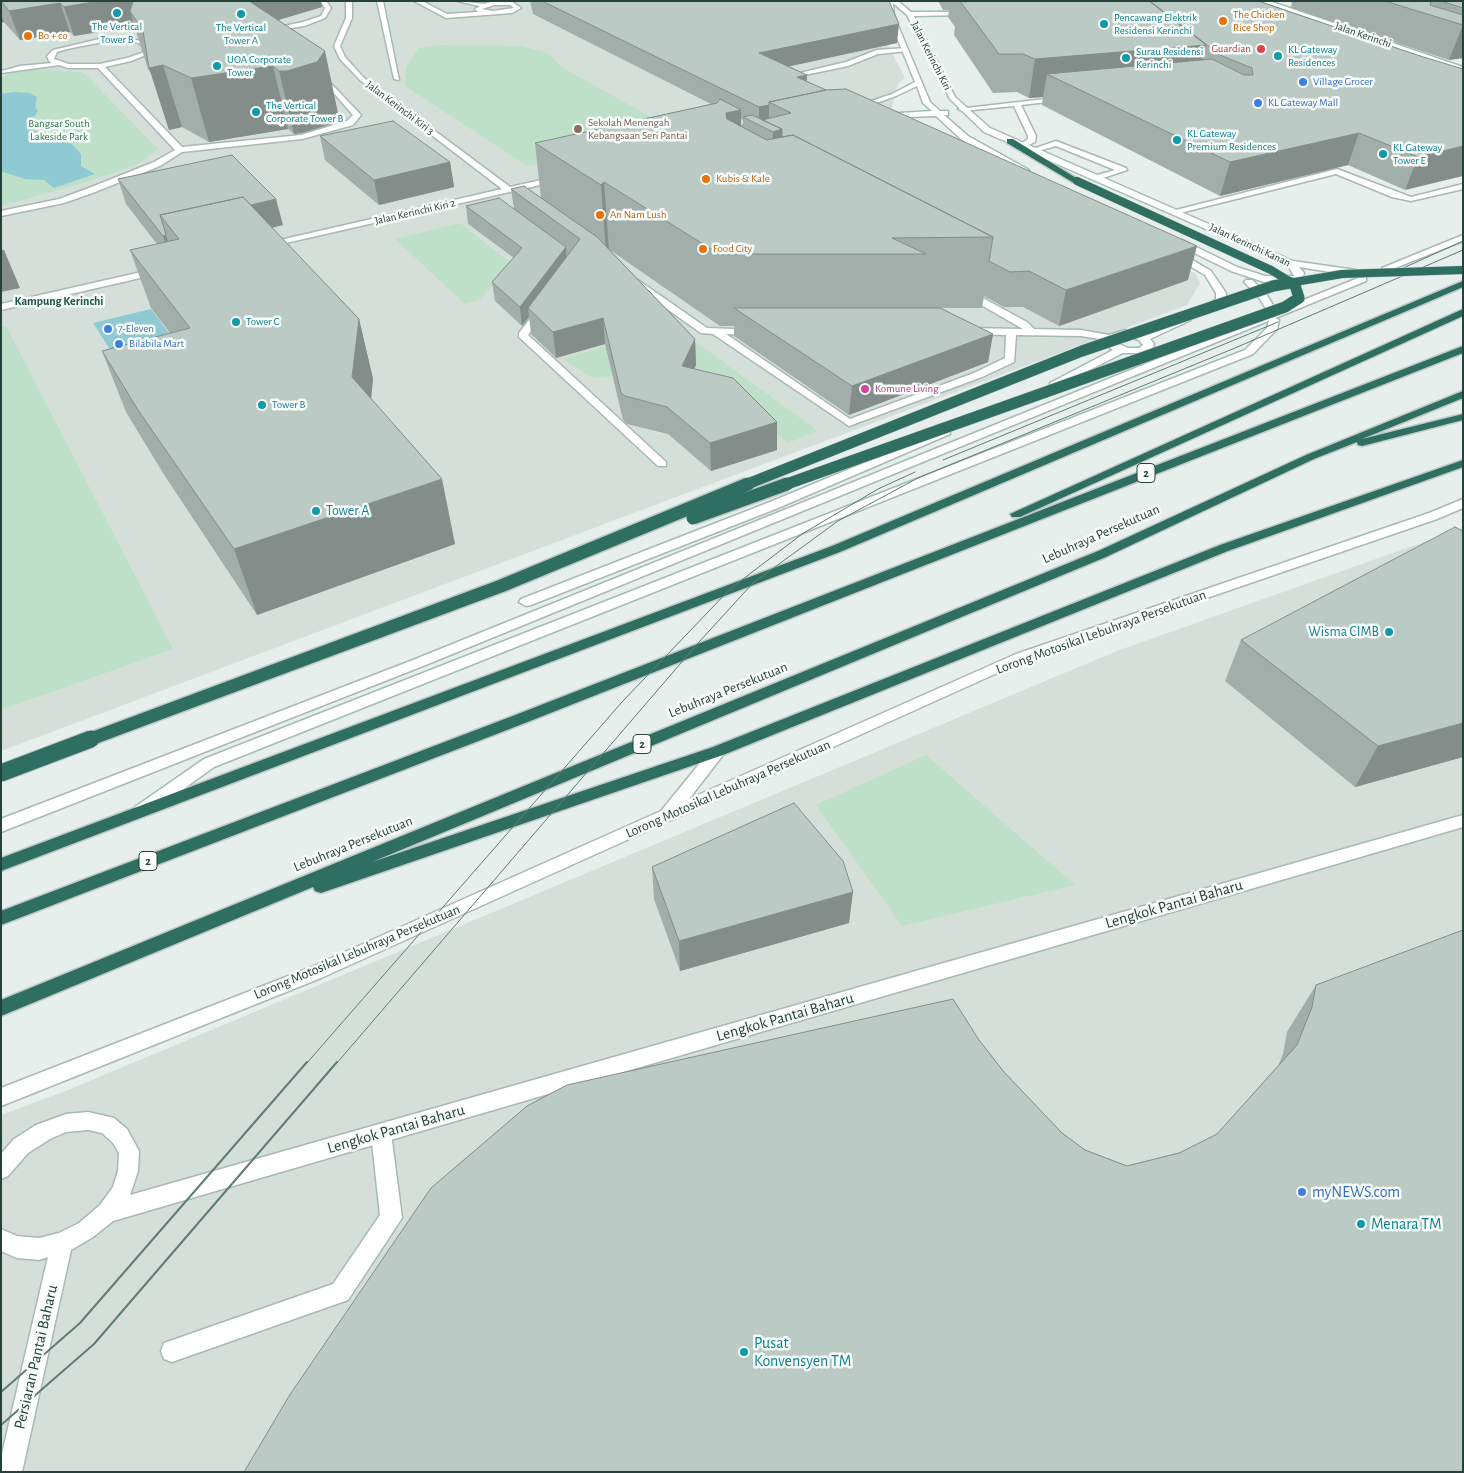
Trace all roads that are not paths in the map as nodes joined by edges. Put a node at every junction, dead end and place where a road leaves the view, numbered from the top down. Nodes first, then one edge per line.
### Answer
1 (323, 1) edge
2 (349, 1) edge
3 (380, 1) edge
4 (417, 1) edge
5 (460, 1) edge
6 (890, 1) edge
7 (894, 1) edge
8 (1264, 1) edge
9 (482, 5) junction
10 (487, 13) junction
11 (972, 13) edge
12 (910, 14) junction
13 (273, 37) edge
14 (155, 47) edge
15 (147, 48) junction
16 (906, 50) junction
17 (50, 56) junction
18 (1, 64) edge
19 (57, 64) junction
20 (100, 66) junction
21 (314, 68) dead end
22 (1463, 69) edge
23 (3, 73) edge
24 (790, 76) edge
25 (397, 79) dead end
26 (919, 82) junction
27 (1076, 98) edge
28 (956, 101) junction
29 (937, 102) dead end
30 (946, 102) dead end
31 (928, 103) junction
32 (1016, 103) junction
33 (918, 104) dead end
34 (883, 108) edge
35 (964, 110) junction
36 (938, 114) junction
37 (862, 115) junction
38 (913, 123) edge
39 (947, 133) edge
40 (965, 138) junction
41 (1010, 141) junction
42 (1022, 146) junction
43 (180, 150) junction
44 (1031, 151) junction
45 (1030, 172) edge
46 (572, 175) edge
47 (1097, 178) junction
48 (1463, 186) edge
49 (509, 190) junction
50 (522, 199) edge
51 (1176, 211) junction
52 (1, 214) edge
53 (1463, 238) edge
54 (1172, 239) edge
55 (261, 247) edge
56 (1165, 247) edge
57 (1291, 263) junction
58 (170, 268) edge
59 (1387, 268) dead end
60 (1463, 269) edge
61 (1234, 270) junction
62 (623, 273) edge
63 (1362, 279) dead end
64 (1463, 284) edge
65 (955, 286) edge
66 (546, 304) edge
67 (1, 308) edge
68 (1463, 312) edge
69 (952, 331) edge
70 (1011, 331) junction
71 (1030, 331) junction
72 (716, 332) junction
73 (765, 332) edge
74 (1111, 338) junction
75 (1143, 338) junction
76 (1463, 349) edge
77 (1121, 350) junction
78 (978, 375) junction
79 (936, 385) edge
80 (1463, 394) edge
81 (1463, 418) edge
82 (1310, 457) junction
83 (1463, 463) edge
84 (662, 464) dead end
85 (1463, 497) edge
86 (1463, 503) edge
87 (1433, 516) junction
88 (501, 586) junction
89 (830, 597) junction
90 (526, 602) dead end
91 (718, 752) junction
92 (1, 773) edge
93 (138, 813) junction
94 (666, 816) junction
95 (1463, 821) edge
96 (1, 826) edge
97 (1, 865) edge
98 (1, 918) edge
99 (182, 934) junction
100 (1, 1008) edge
101 (1, 1097) edge
102 (381, 1133) junction
103 (2, 1166) edge
104 (106, 1212) junction
105 (1, 1240) edge
106 (62, 1243) junction
107 (172, 1351) dead end
108 (10, 1472) edge

1 - 13 street
2 - 49 street, Jalan Kerinchi Kiri 3
3 - 25 street
4 - 10 street
5 - 9 street
6 - 16 street, Jalan Kerinchi Kiri
7 - 12 street, Jalan Kerinchi Kiri
8 - 22 street, Jalan Kerinchi
9 - 10 street
9 - 10 street
11 - 12 street
12 - 28 street, Jalan Kerinchi Kiri
14 - 15 street
15 - 17 street
15 - 20 street
16 - 24 street
16 - 26 street, Jalan Kerinchi Kiri
17 - 18 street
17 - 19 street
18 - 23 street
19 - 20 street
19 - 23 street
20 - 43 street
21 - 43 street
26 - 31 street, Jalan Kerinchi Kiri
26 - 37 street
27 - 32 street
28 - 30 street
28 - 35 street, Jalan Kerinchi Kiri
29 - 31 street
31 - 33 street
31 - 36 street, Jalan Kerinchi Kiri
32 - 35 street
32 - 42 street
34 - 37 street
35 - 36 street
35 - 41 street, Jalan Kerinchi Kanan
36 - 37 street
36 - 40 street
37 - 38 street
39 - 40 street
40 - 45 street
41 - 42 street, Jalan Kerinchi Kanan
41 - 88 highway, bridge
42 - 44 street, Jalan Kerinchi Kanan
43 - 52 street
44 - 47 street, Jalan Kerinchi Kanan
44 - 47 street
46 - 49 street, Jalan Kerinchi Kiri 2
47 - 51 street, Jalan Kerinchi Kanan
48 - 51 street
49 - 50 street, Jalan Kerinchi Kiri 3
49 - 55 street, Jalan Kerinchi Kiri 2
51 - 57 street, Jalan Kerinchi Kanan
53 - 59 street
54 - 61 street, Jalan Kerinchi Kanan
56 - 75 street
57 - 60 street
57 - 61 street, Jalan Kerinchi Kanan
58 - 67 street
60 - 88 highway, bridge
61 - 93 street
62 - 72 street
63 - 96 street
64 - 93 highway
65 - 71 street
66 - 84 street
68 - 89 highway
69 - 70 street
70 - 71 street
70 - 78 street
71 - 74 street
72 - 73 street
72 - 78 street
74 - 75 street
74 - 77 street
75 - 77 street
76 - 89 highway, 2
77 - 90 street
78 - 79 street
80 - 82 highway, Lebuhraya Persekutuan / 2
81 - 82 highway
82 - 99 highway, Lebuhraya Persekutuan / 2
83 - 91 highway
85 - 87 street
86 - 87 street, Lorong Motosikal Lebuhraya Persekutuan
87 - 94 street, Lorong Motosikal Lebuhraya Persekutuan
88 - 92 highway, bridge
89 - 98 highway, 2
91 - 94 street
91 - 99 highway
93 - 97 highway
94 - 101 street, Lorong Motosikal Lebuhraya Persekutuan
95 - 102 street, Lengkok Pantai Baharu
99 - 100 highway, Lebuhraya Persekutuan / 2
102 - 104 street, Lengkok Pantai Baharu
102 - 107 street
103 - 104 street
104 - 106 street
105 - 106 street
106 - 108 street, Persiaran Pantai Baharu

